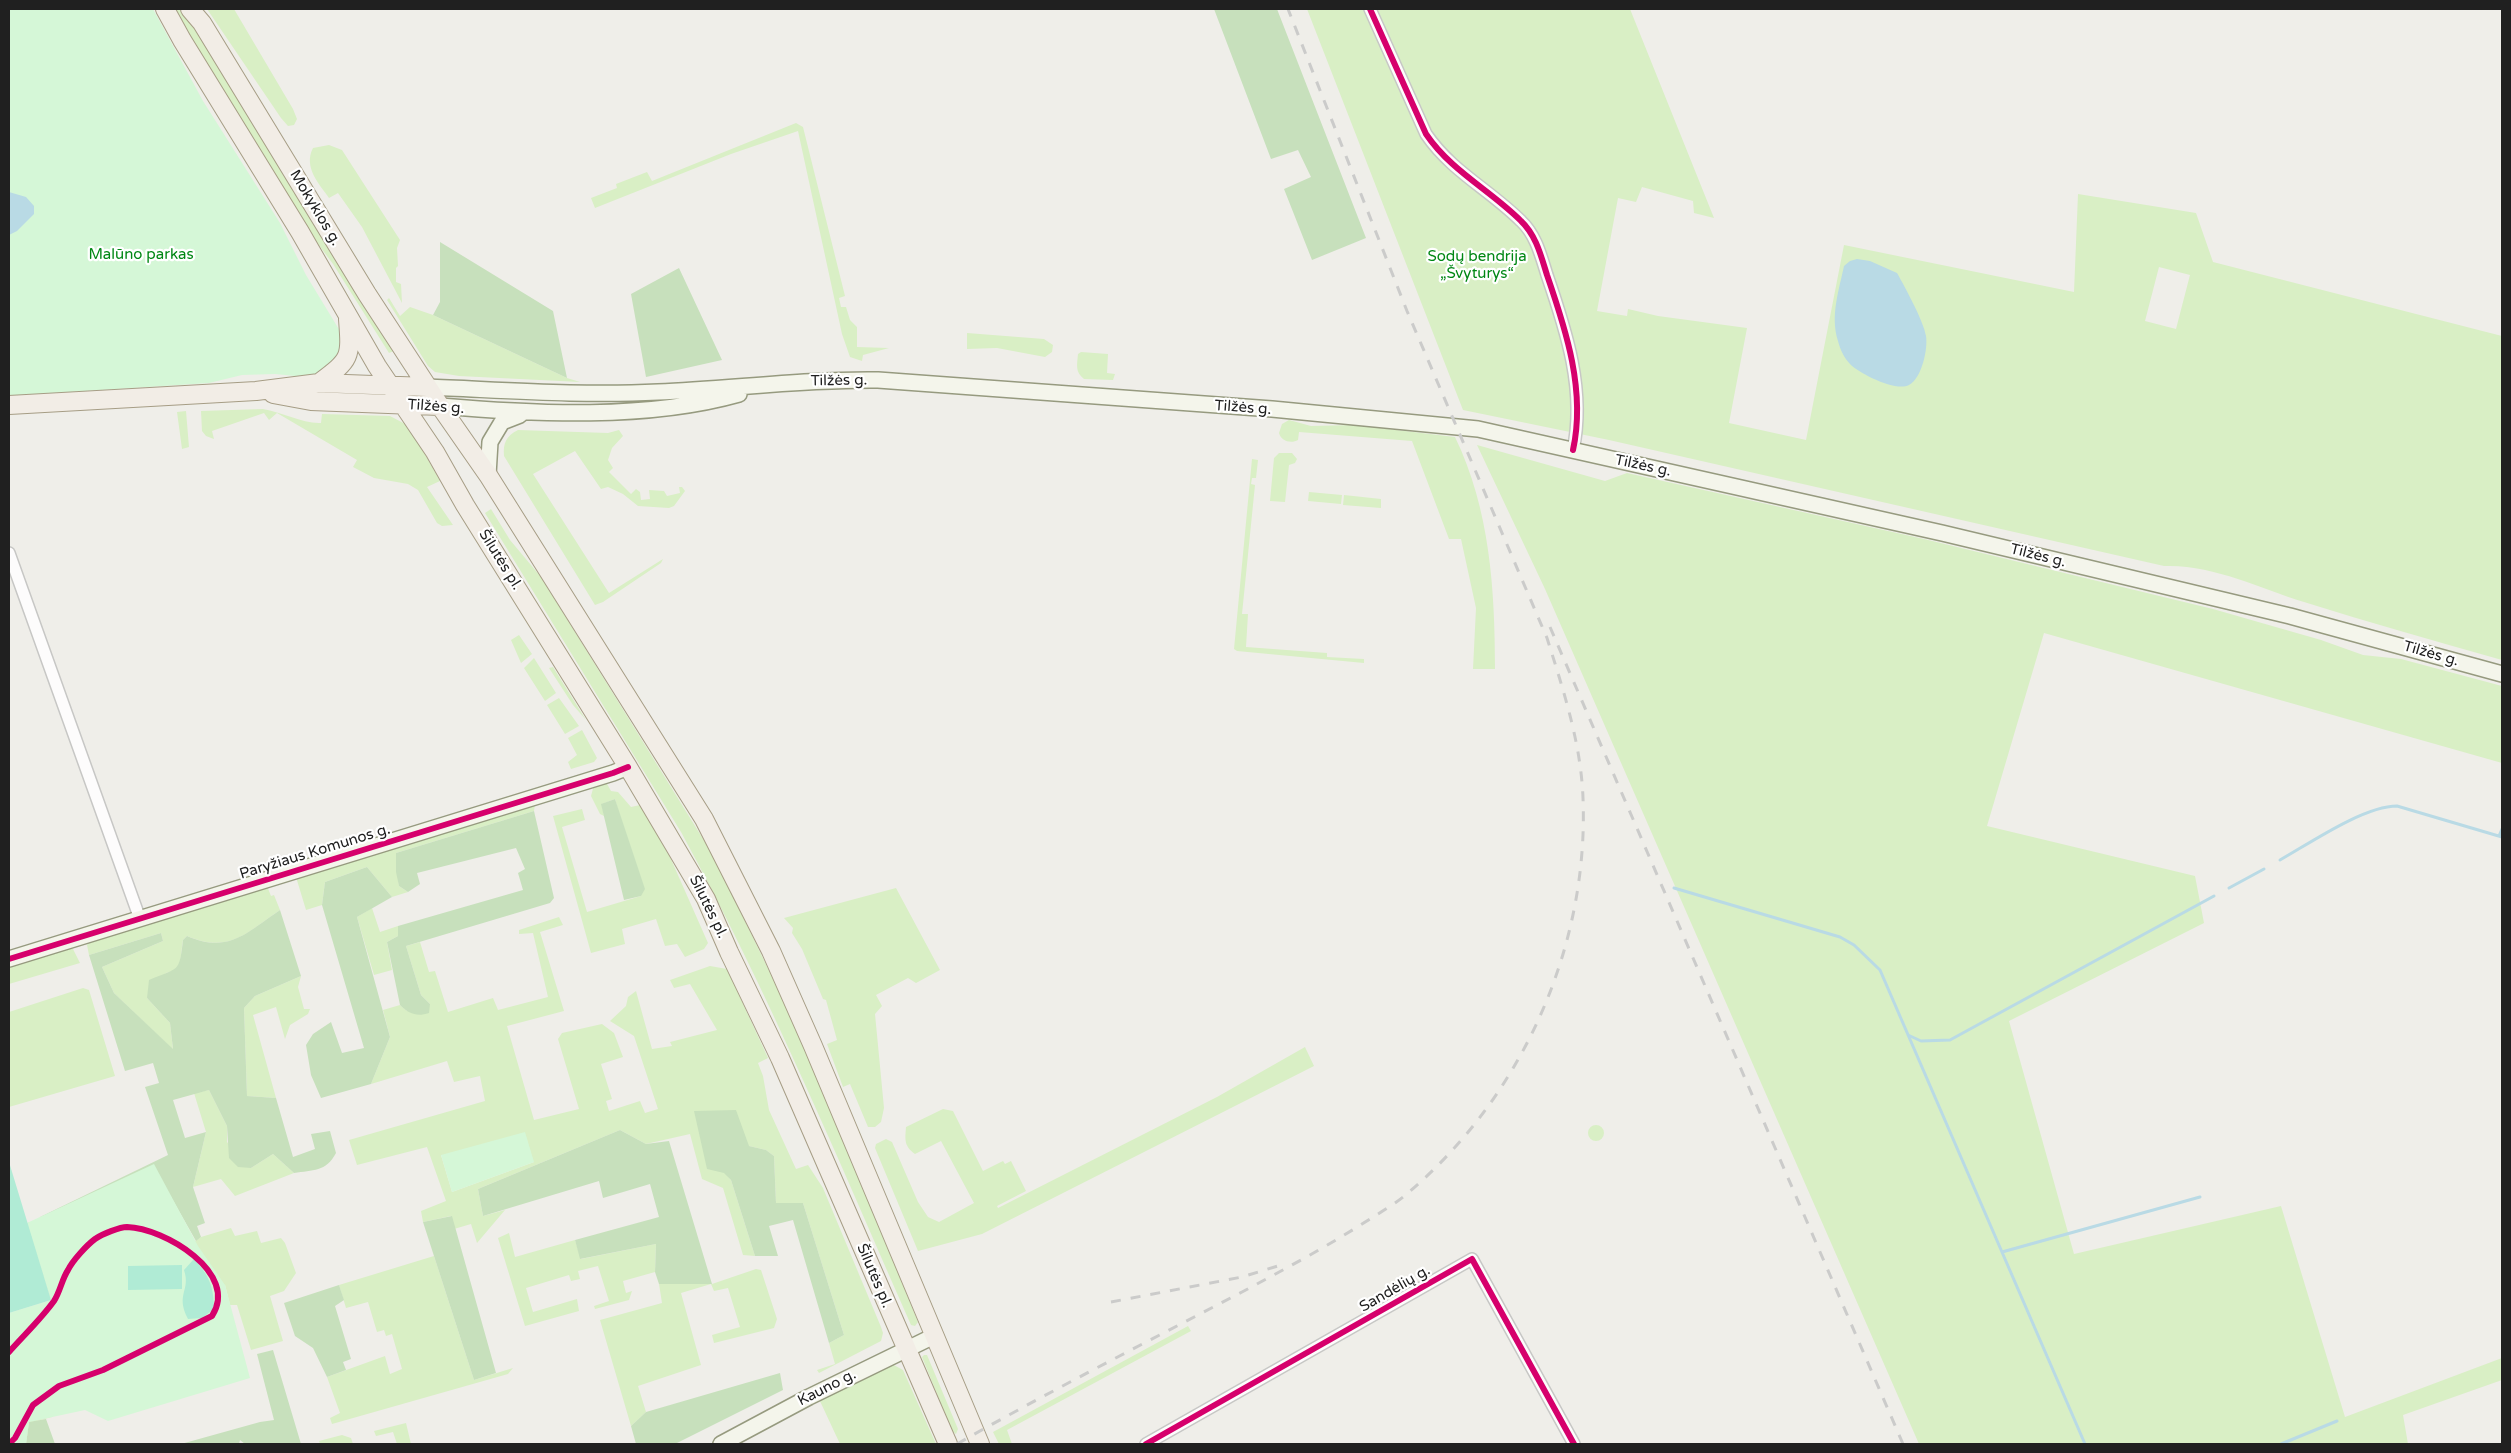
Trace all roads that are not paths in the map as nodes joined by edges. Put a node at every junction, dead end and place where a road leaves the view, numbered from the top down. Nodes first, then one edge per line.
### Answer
1 (165, 9) edge
2 (190, 9) edge
3 (1370, 9) edge
4 (348, 314) junction
5 (319, 383) junction
6 (389, 384) junction
7 (765, 386) junction
8 (427, 387) junction
9 (256, 390) junction
10 (402, 404) junction
11 (9, 406) edge
12 (440, 406) junction
13 (523, 414) junction
14 (1573, 450) junction
15 (488, 475) junction
16 (9, 553) edge
17 (2502, 674) edge
18 (628, 767) junction
19 (140, 919) junction
20 (9, 959) edge
21 (934, 1336) junction
22 (906, 1348) junction
23 (721, 1444) edge
24 (948, 1444) edge
25 (980, 1444) edge
26 (1146, 1444) edge
27 (1574, 1444) edge

1 - 4 main road, Mokyklos g.
2 - 8 main road, Mokyklos g.
3 - 14 street
4 - 5 main road
4 - 6 main road, Mokyklos g.
5 - 6 main road, Tilžės g.
5 - 9 main road, Tilžės g.
6 - 8 main road, Tilžės g.
6 - 10 main road, Mokyklos g.
7 - 8 main road, Tilžės g.
7 - 13 main road, Tilžės g.
7 - 14 main road, Tilžės g.
8 - 12 main road, Mokyklos g.
9 - 10 main road, Tilžės g.
9 - 11 main road, Tilžės g.
10 - 12 main road, Tilžės g.
10 - 18 main road, Šilutės pl.
12 - 13 main road, Tilžės g.
12 - 15 main road
13 - 15 main road
14 - 17 main road, Tilžės g.
15 - 21 main road
16 - 19 street
18 - 19 main road, Paryžiaus Komunos g.
18 - 22 main road, Šilutės pl.
19 - 20 main road, Paryžiaus Komunos g.
21 - 22 main road, Kauno g.
21 - 25 main road
22 - 23 main road, Kauno g.
22 - 24 main road, Šilutės pl.
26 - 27 street, Sandėlių g.

